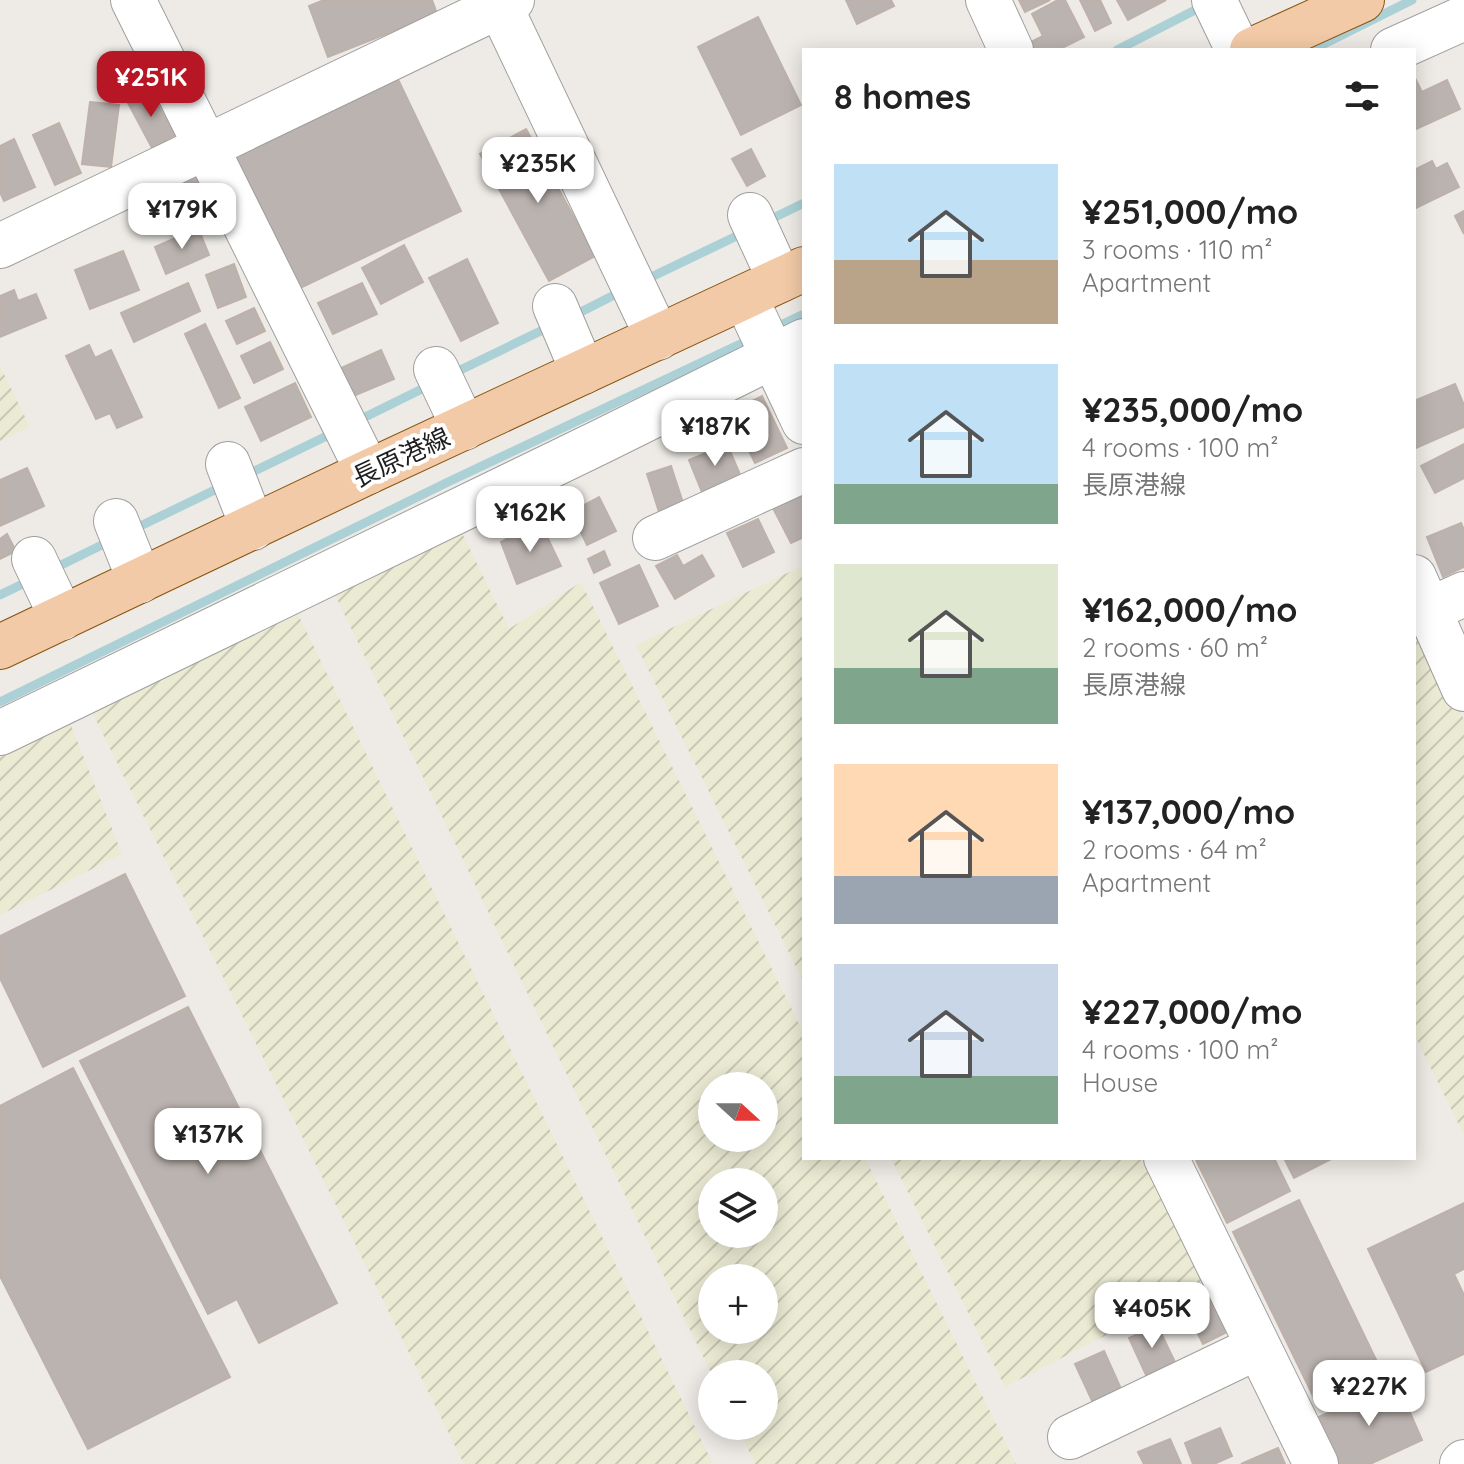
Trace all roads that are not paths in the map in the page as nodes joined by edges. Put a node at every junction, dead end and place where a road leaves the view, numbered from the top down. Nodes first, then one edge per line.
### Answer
1 (133, 0) edge
2 (988, 0) edge
3 (1214, 0) edge
4 (1362, 0) edge
5 (503, 2) edge
6 (1459, 32) edge
7 (1010, 48) edge
8 (1237, 48) edge
9 (1256, 48) edge
10 (1400, 48) edge
11 (206, 147) junction
12 (750, 215) dead end
13 (0, 246) edge
14 (776, 282) edge
15 (555, 306) dead end
16 (658, 338) junction
17 (788, 348) edge
18 (436, 369) dead end
19 (583, 372) junction
20 (802, 413) edge
21 (464, 428) junction
22 (228, 464) dead end
23 (802, 471) edge
24 (368, 472) junction
25 (116, 521) dead end
26 (253, 528) junction
27 (655, 538) dead end
28 (34, 559) dead end
29 (140, 581) junction
30 (1436, 594) edge
31 (62, 618) junction
32 (0, 647) edge
33 (1464, 689) edge
34 (0, 733) edge
35 (1167, 1160) edge
36 (1258, 1347) junction
37 (1070, 1438) edge
38 (1316, 1464) edge

1 - 11 street
2 - 7 street
3 - 8 street
4 - 9 main road
5 - 11 street
5 - 16 street
6 - 10 street
11 - 13 street
11 - 24 street
12 - 14 street
14 - 16 main road, 長原港線
14 - 17 street
15 - 19 street
16 - 19 main road, 長原港線
17 - 20 street
17 - 34 street
18 - 21 street
19 - 21 main road, 長原港線
21 - 24 main road, 長原港線
22 - 26 street
23 - 27 street
24 - 26 main road, 長原港線
25 - 29 street
26 - 29 main road, 長原港線
28 - 31 street
29 - 31 main road, 長原港線
30 - 33 street
31 - 32 main road, 長原港線
35 - 36 street
36 - 37 street
36 - 38 street

